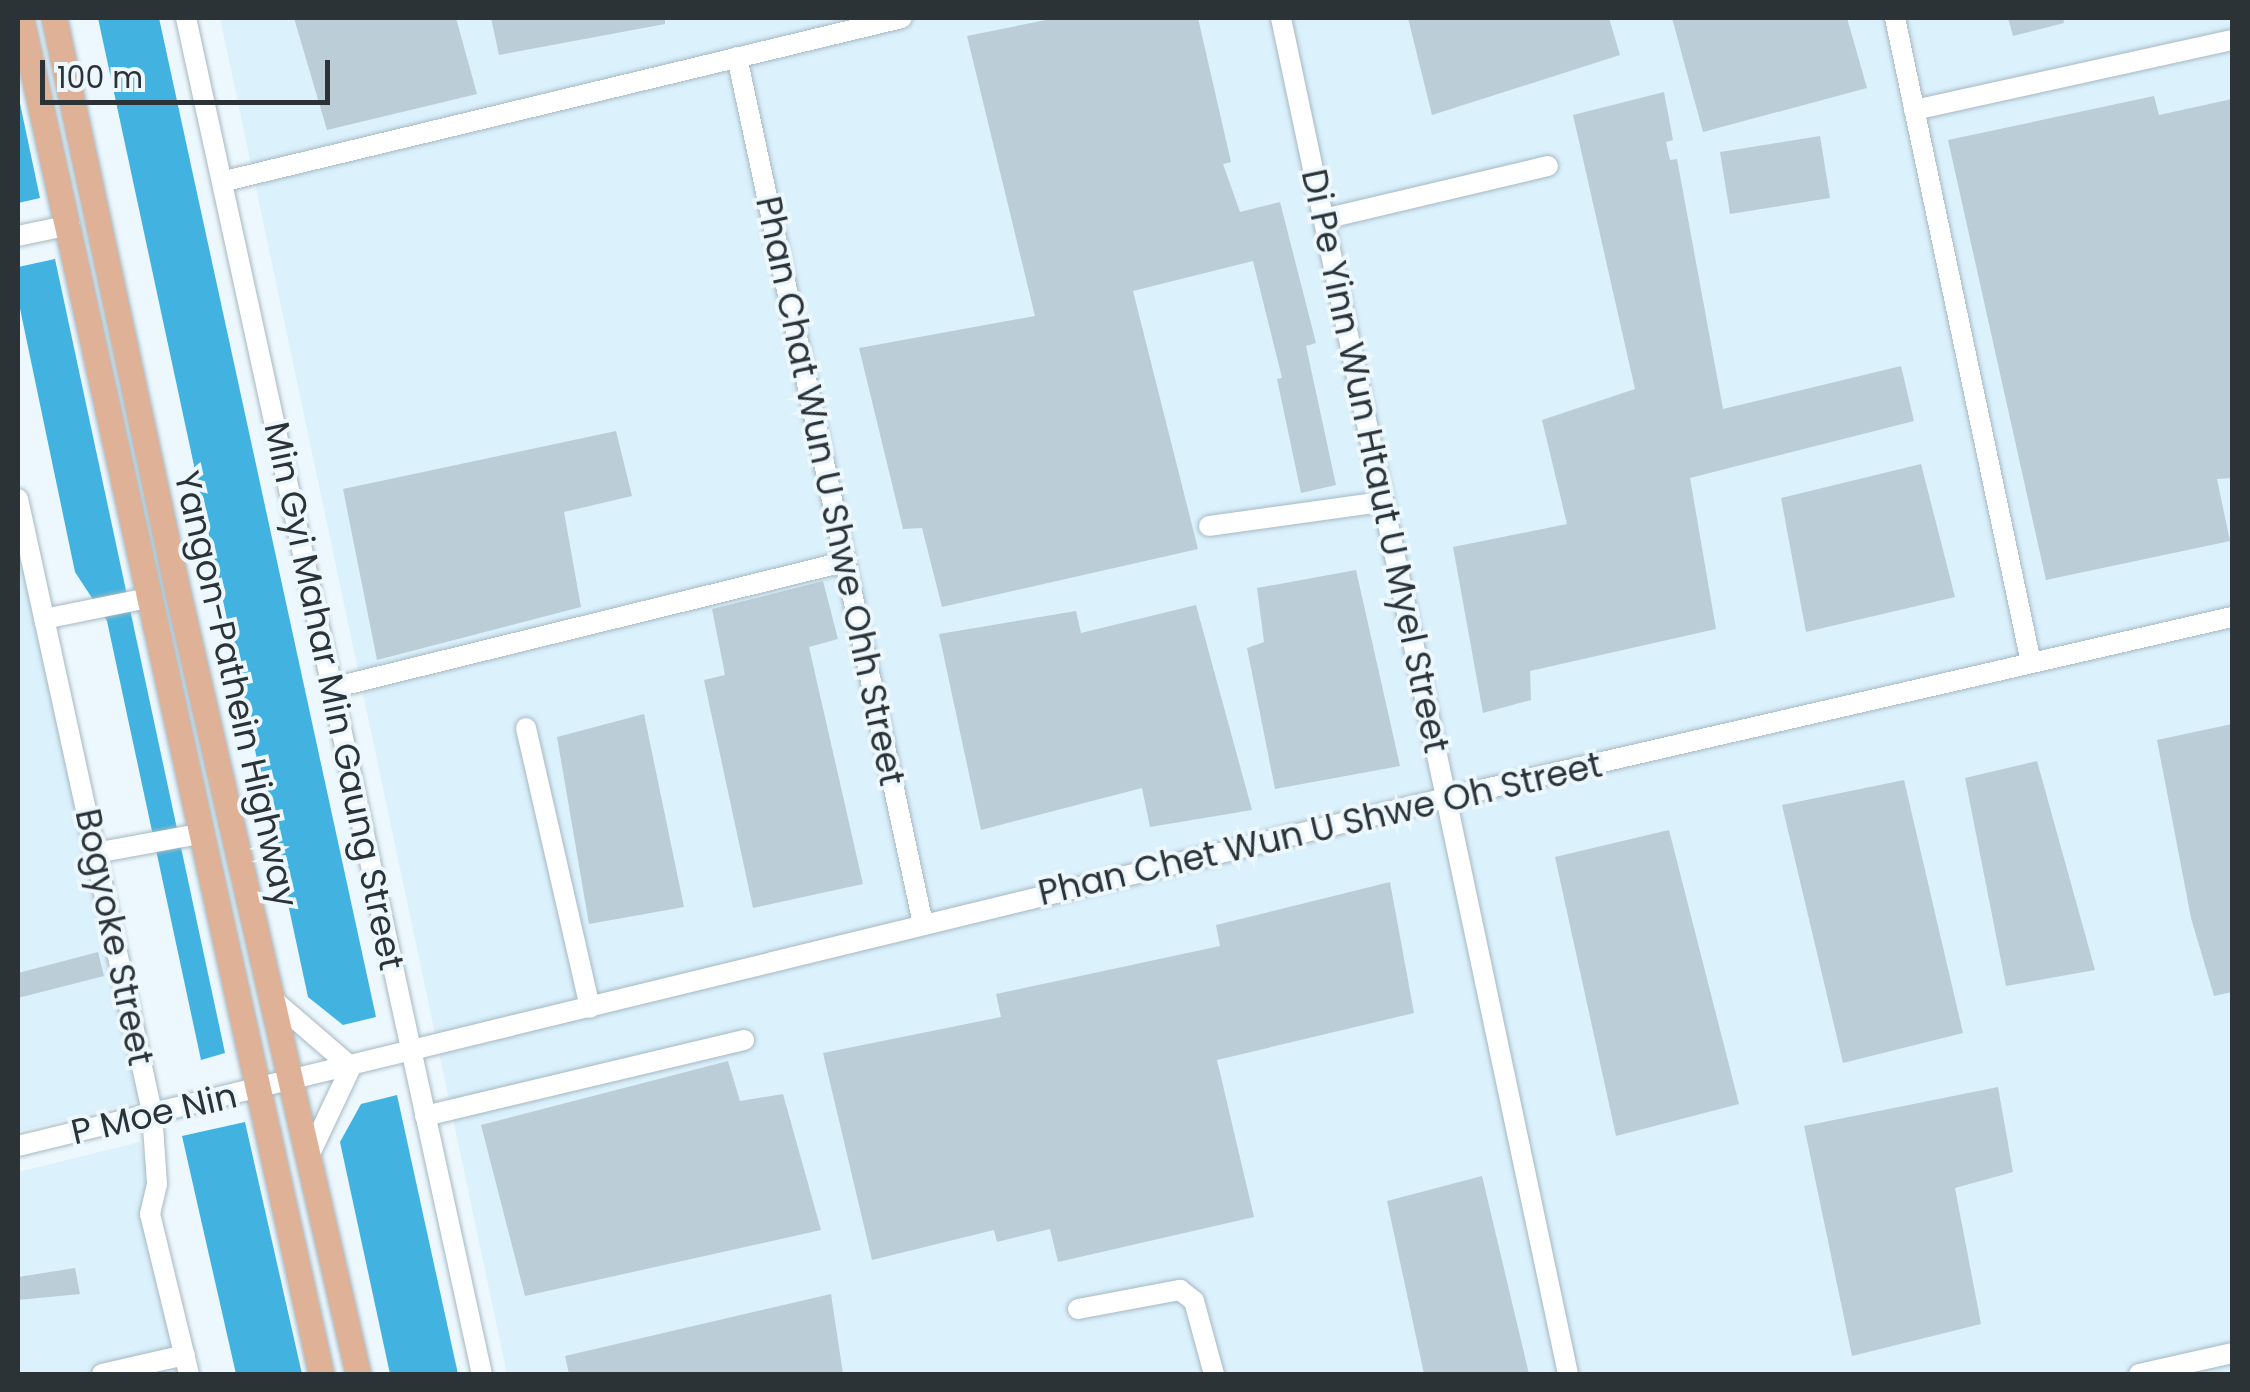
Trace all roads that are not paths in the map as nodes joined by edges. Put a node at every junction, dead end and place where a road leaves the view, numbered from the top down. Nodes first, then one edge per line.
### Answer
1 (21, 18) edge
2 (54, 18) edge
3 (186, 18) edge
4 (902, 18) edge
5 (1281, 18) edge
6 (1895, 18) edge
7 (2232, 40) edge
8 (737, 57) junction
9 (1914, 110) junction
10 (1548, 166) dead end
11 (224, 181) junction
12 (1324, 219) junction
13 (70, 224) junction
14 (18, 236) edge
15 (18, 499) edge
16 (1381, 502) junction
17 (1209, 526) dead end
18 (844, 562) junction
19 (143, 598) junction
20 (2232, 617) edge
21 (44, 619) junction
22 (2031, 663) junction
23 (332, 688) junction
24 (526, 728) dead end
25 (1446, 798) junction
26 (195, 834) junction
27 (95, 853) junction
28 (924, 924) junction
29 (270, 997) junction
30 (590, 1008) junction
31 (744, 1040) dead end
32 (410, 1052) junction
33 (351, 1068) junction
34 (291, 1082) junction
35 (254, 1090) junction
36 (152, 1112) junction
37 (425, 1116) junction
38 (18, 1146) edge
39 (307, 1160) junction
40 (1078, 1309) dead end
41 (2231, 1360) edge
42 (187, 1365) edge
43 (102, 1374) edge
44 (321, 1374) edge
45 (358, 1374) edge
46 (482, 1374) edge
47 (1214, 1374) edge
48 (1568, 1374) edge
49 (2140, 1374) edge

1 - 13 main road, Yangon-Pathein Highway
2 - 29 main road, Yangon-Pathein Highway
3 - 11 street, Min Gyi Mahar Min Gaung Street
4 - 8 street
5 - 12 street, Di Pe Yinn Wun Htaut U Myel Street
6 - 9 street
7 - 9 street
8 - 11 street
8 - 18 street, Phan Chat Wun U Shwe Ohh Street
9 - 22 street
10 - 12 street
11 - 23 street, Min Gyi Mahar Min Gaung Street
12 - 16 street, Di Pe Yinn Wun Htaut U Myel Street
13 - 14 street
13 - 19 main road, Yangon-Pathein Highway
15 - 21 street, Bogyoke Street
16 - 17 street
16 - 25 street, Di Pe Yinn Wun Htaut U Myel Street
18 - 23 street
18 - 28 street, Phan Chat Wun U Shwe Ohh Street
19 - 21 street
19 - 26 main road, Yangon-Pathein Highway
20 - 22 street, Phan Chet Wun U Shwe Oh Street
21 - 27 street, Bogyoke Street
22 - 25 street, Phan Chet Wun U Shwe Oh Street
23 - 32 street, Min Gyi Mahar Min Gaung Street
24 - 30 street
25 - 28 street, Phan Chet Wun U Shwe Oh Street
25 - 48 street, Di Pe Yinn Wun Htaut U Myel Street
26 - 27 street
26 - 35 main road, Yangon-Pathein Highway
27 - 36 street, Bogyoke Street
28 - 30 street, Phan Chet Wun U Shwe Oh Street
29 - 33 street
29 - 34 main road, Yangon-Pathein Highway
30 - 32 street, Phan Chet Wun U Shwe Oh Street
31 - 37 street
32 - 33 street, Phan Chet Wun U Shwe Oh Street
32 - 37 street, Min Gyi Mahar Min Gaung Street
33 - 34 street, P Moe Nin
33 - 39 street
34 - 35 street, P Moe Nin
34 - 39 main road, Yangon-Pathein Highway
35 - 36 street, P Moe Nin
35 - 44 main road, Yangon-Pathein Highway
36 - 38 street, P Moe Nin
36 - 42 street, Bogyoke Street
37 - 46 street, Min Gyi Mahar Min Gaung Street
39 - 45 main road, Yangon-Pathein Highway
40 - 47 street
41 - 49 street
42 - 43 street

